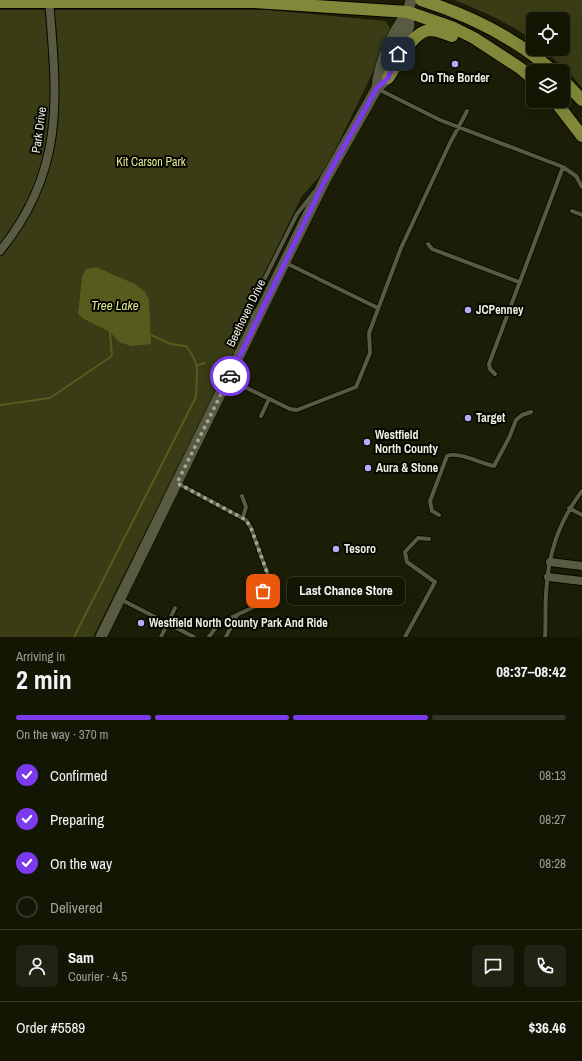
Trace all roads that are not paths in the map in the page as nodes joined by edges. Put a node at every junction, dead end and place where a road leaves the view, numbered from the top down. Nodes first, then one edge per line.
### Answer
1 (421, 0) edge
2 (49, 1) edge
3 (0, 2) edge
4 (410, 6) edge
5 (474, 38) junction
6 (544, 64) edge
7 (526, 74) edge
8 (388, 78) junction
9 (570, 87) edge
10 (377, 88) junction
11 (582, 100) edge
12 (560, 108) edge
13 (467, 111) dead end
14 (458, 126) junction
15 (582, 136) edge
16 (563, 167) junction
17 (325, 180) junction
18 (582, 187) edge
19 (572, 211) dead end
20 (582, 215) edge
21 (428, 244) dead end
22 (0, 251) edge
23 (286, 263) junction
24 (520, 282) junction
25 (378, 308) junction
26 (252, 332) junction
27 (495, 374) dead end
28 (228, 379) junction
29 (269, 399) junction
30 (531, 412) dead end
31 (260, 416) dead end
32 (177, 483) junction
33 (582, 491) edge
34 (242, 496) dead end
35 (569, 508) junction
36 (582, 515) edge
37 (439, 516) dead end
38 (243, 517) junction
39 (430, 539) dead end
40 (550, 562) junction
41 (582, 566) edge
42 (548, 576) junction
43 (582, 581) edge
44 (119, 599) junction
45 (175, 608) dead end
46 (237, 615) junction
47 (168, 623) junction
48 (101, 637) edge
49 (161, 637) edge
50 (194, 637) edge
51 (209, 637) edge
52 (226, 637) edge
53 (405, 637) edge
54 (545, 637) edge

1 - 6 main road
2 - 3 main road
2 - 4 main road
2 - 22 street, Park Drive
4 - 5 main road
4 - 8 main road, Beethoven Drive
4 - 10 main road, Beethoven Drive
5 - 7 main road
5 - 8 main road
8 - 10 main road, Beethoven Drive
9 - 11 main road
10 - 14 lane
10 - 17 main road, Beethoven Drive
12 - 15 main road
13 - 14 lane
14 - 16 lane
14 - 25 lane
16 - 18 lane
16 - 24 lane
17 - 23 main road, Beethoven Drive
17 - 26 lane
19 - 20 lane
21 - 24 lane
23 - 25 lane
23 - 26 main road, Beethoven Drive
24 - 27 lane
25 - 29 lane
26 - 28 main road, Beethoven Drive
28 - 29 lane
28 - 32 main road, Beethoven Drive
29 - 31 lane
30 - 37 lane
32 - 38 lane
32 - 44 main road, Beethoven Drive
33 - 35 lane
34 - 38 lane
35 - 36 lane
35 - 40 lane
38 - 46 lane
39 - 53 lane
40 - 41 street
40 - 42 lane
42 - 43 street
42 - 54 lane
44 - 47 lane
44 - 48 main road, Beethoven Drive
45 - 47 lane
46 - 51 lane
46 - 52 lane
47 - 49 lane
47 - 50 lane

